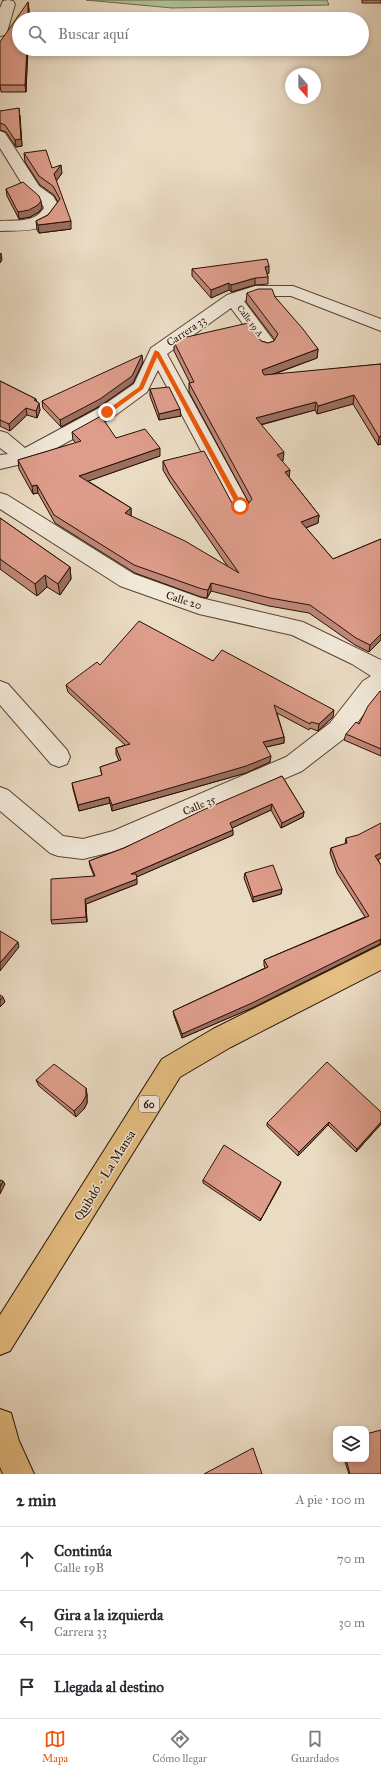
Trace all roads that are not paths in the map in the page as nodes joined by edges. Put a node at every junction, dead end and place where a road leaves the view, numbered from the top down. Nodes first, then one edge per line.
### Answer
1 (8, 4) dead end
2 (0, 32) edge
3 (0, 136) edge
4 (0, 226) edge
5 (233, 299) junction
6 (381, 325) edge
7 (267, 344) edge
8 (156, 352) junction
9 (0, 438) edge
10 (24, 457) junction
11 (1, 465) edge
12 (0, 500) edge
13 (240, 506) edge
14 (381, 671) edge
15 (381, 681) edge
16 (0, 690) edge
17 (59, 757) dead end
18 (0, 797) edge
19 (381, 957) edge
20 (0, 1341) edge
21 (0, 1424) edge
22 (19, 1474) edge

1 - 2 street
3 - 4 street
5 - 6 street, Carrera 33
5 - 7 street, Calle 19 A
5 - 8 street, Carrera 33
8 - 10 street, Carrera 33
8 - 13 street
9 - 10 street
10 - 11 street, Carrera 33
12 - 14 street, Calle 20
15 - 18 street, Calle 35
16 - 17 street
19 - 20 main road, Quibdó - La Mansa / 60
21 - 22 main road

